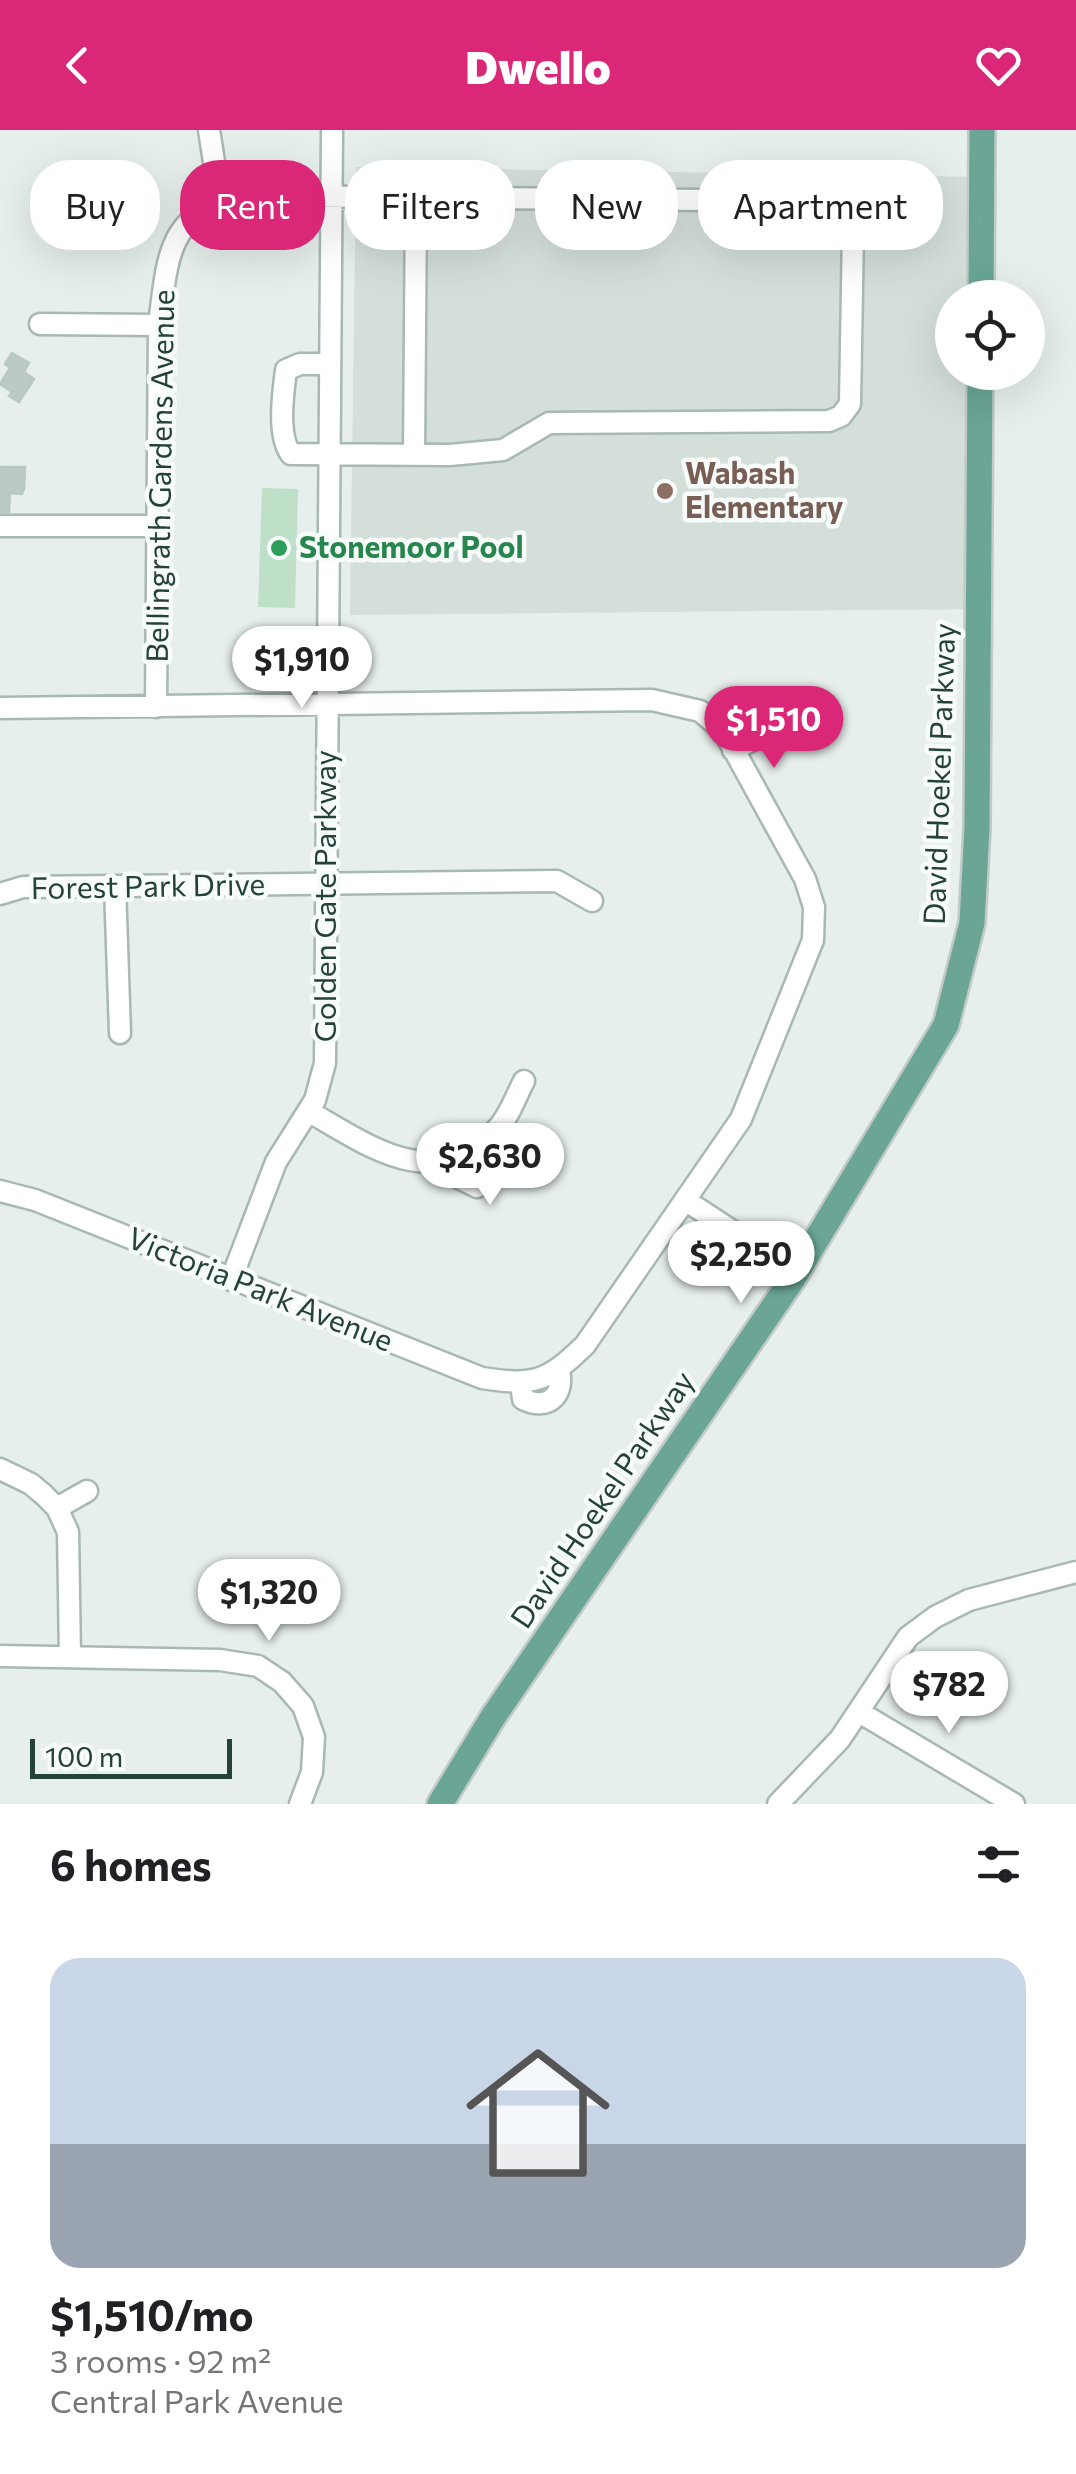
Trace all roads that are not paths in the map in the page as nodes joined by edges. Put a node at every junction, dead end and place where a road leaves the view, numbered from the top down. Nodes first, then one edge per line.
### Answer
1 (209, 130) edge
2 (332, 130) edge
3 (982, 130) edge
4 (214, 160) edge
5 (325, 196) edge
6 (331, 196) junction
7 (345, 196) edge
8 (515, 199) edge
9 (180, 233) edge
10 (416, 250) edge
11 (980, 280) edge
12 (40, 324) dead end
13 (160, 325) junction
14 (330, 364) junction
15 (980, 390) edge
16 (329, 454) junction
17 (414, 456) junction
18 (0, 526) edge
19 (158, 526) junction
20 (327, 706) junction
21 (156, 707) junction
22 (0, 708) edge
23 (808, 712) dead end
24 (734, 750) junction
25 (326, 884) junction
26 (115, 886) junction
27 (0, 894) edge
28 (592, 900) dead end
29 (120, 1033) dead end
30 (524, 1081) dead end
31 (308, 1111) junction
32 (484, 1139) junction
33 (446, 1160) junction
34 (0, 1191) edge
35 (685, 1200) junction
36 (795, 1272) junction
37 (230, 1280) junction
38 (0, 1469) edge
39 (87, 1490) dead end
40 (57, 1508) junction
41 (1076, 1572) edge
42 (0, 1656) edge
43 (70, 1657) junction
44 (859, 1712) junction
45 (1004, 1802) edge
46 (300, 1804) edge
47 (440, 1804) edge
48 (778, 1804) edge

1 - 4 street
2 - 6 street, Golden Gate Parkway
3 - 11 main road
5 - 6 street
6 - 7 street
6 - 14 street, Golden Gate Parkway
8 - 17 street
9 - 13 street, Bellingrath Gardens Avenue
10 - 17 street
12 - 13 street
13 - 19 street, Bellingrath Gardens Avenue
14 - 16 street, Golden Gate Parkway
14 - 16 street
15 - 36 main road, David Hoekel Parkway
16 - 17 street
16 - 20 street, Golden Gate Parkway
18 - 19 street
19 - 21 street, Bellingrath Gardens Avenue
20 - 21 street, Victoria Park Avenue
20 - 24 street, Victoria Park Avenue
20 - 25 street, Golden Gate Parkway
21 - 22 street, Victoria Park Avenue
23 - 24 street
24 - 35 street, Victoria Park Avenue
25 - 26 street, Forest Park Drive
25 - 28 street, Forest Park Drive
25 - 31 street, Golden Gate Parkway
26 - 27 street, Forest Park Drive
26 - 29 street
30 - 32 street
31 - 33 street
31 - 37 street, Golden Gate Parkway
32 - 33 street
32 - 33 street
34 - 37 street, Victoria Park Avenue
35 - 36 street
35 - 37 street, Victoria Park Avenue
36 - 47 main road, David Hoekel Parkway
38 - 40 street
39 - 40 street
40 - 43 street
41 - 44 street
42 - 43 street
43 - 46 street
44 - 45 street
44 - 48 street

